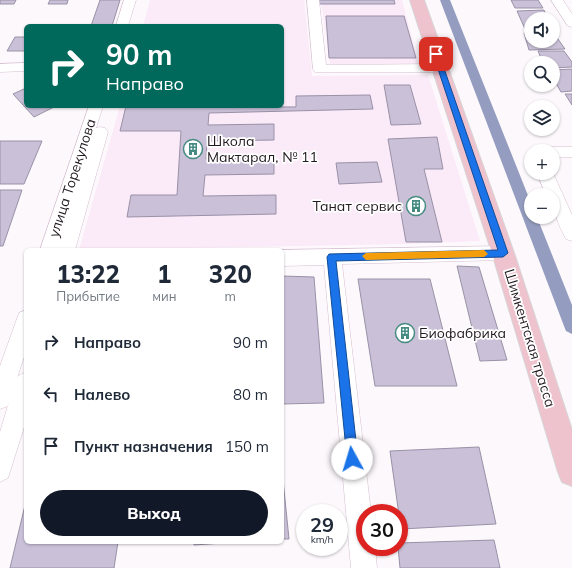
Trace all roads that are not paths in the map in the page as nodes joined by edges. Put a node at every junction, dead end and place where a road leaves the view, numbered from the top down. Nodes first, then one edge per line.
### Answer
1 (130, 0) edge
2 (140, 0) edge
3 (313, 0) edge
4 (417, 0) edge
5 (557, 0) edge
6 (123, 24) edge
7 (133, 24) edge
8 (572, 24) edge
9 (24, 67) edge
10 (0, 68) edge
11 (440, 68) junction
12 (95, 108) edge
13 (107, 108) edge
14 (560, 152) edge
15 (572, 152) edge
16 (549, 180) edge
17 (572, 234) edge
18 (50, 248) edge
19 (67, 248) edge
20 (503, 253) junction
21 (332, 257) junction
22 (284, 258) edge
23 (24, 325) edge
24 (24, 390) edge
25 (0, 398) edge
26 (0, 470) edge
27 (572, 472) edge
28 (364, 568) edge

1 - 6 street
2 - 7 street
3 - 11 street
4 - 11 main road, Шимкентская трасса
5 - 8 street
9 - 10 street
11 - 20 main road, Шимкентская трасса
12 - 18 street, улица Торекулова
13 - 19 street, улица Торекулова
14 - 15 street
16 - 17 street
20 - 21 street
20 - 27 main road, Шимкентская трасса
21 - 22 street
21 - 28 street
23 - 25 street
24 - 26 street

